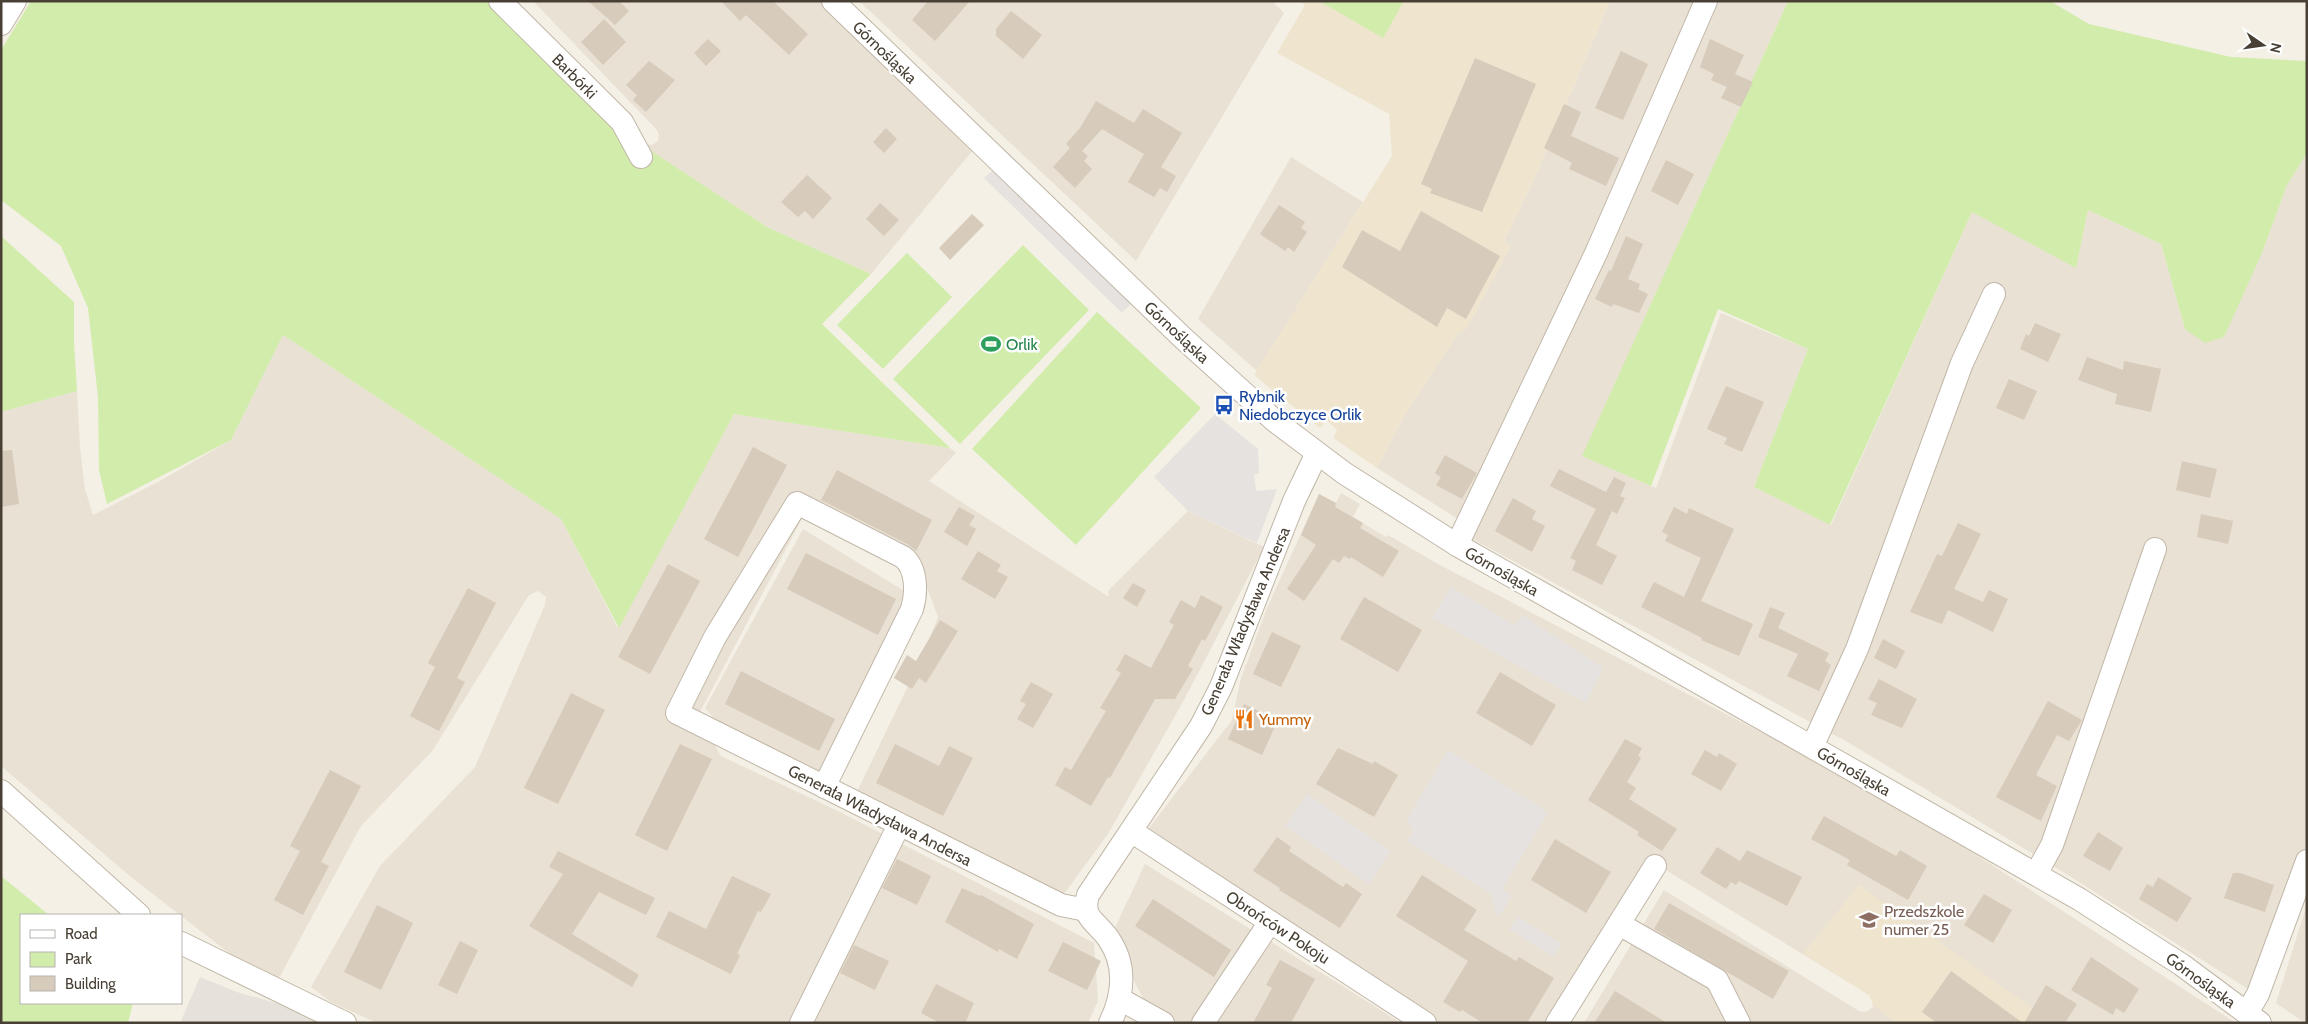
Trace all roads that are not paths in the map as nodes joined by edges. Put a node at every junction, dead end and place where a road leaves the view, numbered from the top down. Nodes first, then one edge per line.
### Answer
1 (16, 1) edge
2 (500, 1) edge
3 (833, 1) edge
4 (1706, 1) edge
5 (1, 24) edge
6 (641, 157) dead end
7 (1994, 294) dead end
8 (1317, 454) junction
9 (1457, 545) junction
10 (2155, 549) dead end
11 (1812, 747) junction
12 (824, 787) junction
13 (1, 791) edge
14 (899, 825) junction
15 (1131, 831) junction
16 (2307, 862) edge
17 (1655, 866) dead end
18 (2036, 874) junction
19 (1086, 910) junction
20 (138, 914) edge
21 (1270, 922) junction
22 (1619, 924) junction
23 (182, 943) edge
24 (1120, 999) junction
25 (2253, 1018) edge
26 (345, 1023) edge
27 (801, 1023) edge
28 (1110, 1023) edge
29 (1163, 1023) edge
30 (1203, 1023) edge
31 (1425, 1023) edge
32 (1557, 1023) edge
33 (1739, 1023) edge

1 - 5 street
2 - 6 street, Barbórki
3 - 8 street, Górnośląska
4 - 9 street
7 - 11 street
8 - 9 street, Górnośląska
8 - 15 street, Generała Władysława Andersa
9 - 11 street, Górnośląska
10 - 18 street
11 - 18 street, Górnośląska
12 - 12 street, Generała Władysława Andersa
12 - 14 street, Generała Władysława Andersa
13 - 20 street
14 - 19 street, Generała Władysława Andersa
14 - 27 street
15 - 19 street, Generała Władysława Andersa
15 - 21 street, Obrońców Pokoju
16 - 25 street
17 - 22 street
18 - 25 street, Górnośląska
19 - 24 street
21 - 30 street
21 - 31 street, Obrońców Pokoju
22 - 32 street
22 - 33 street
23 - 26 street
24 - 28 street
24 - 29 street

